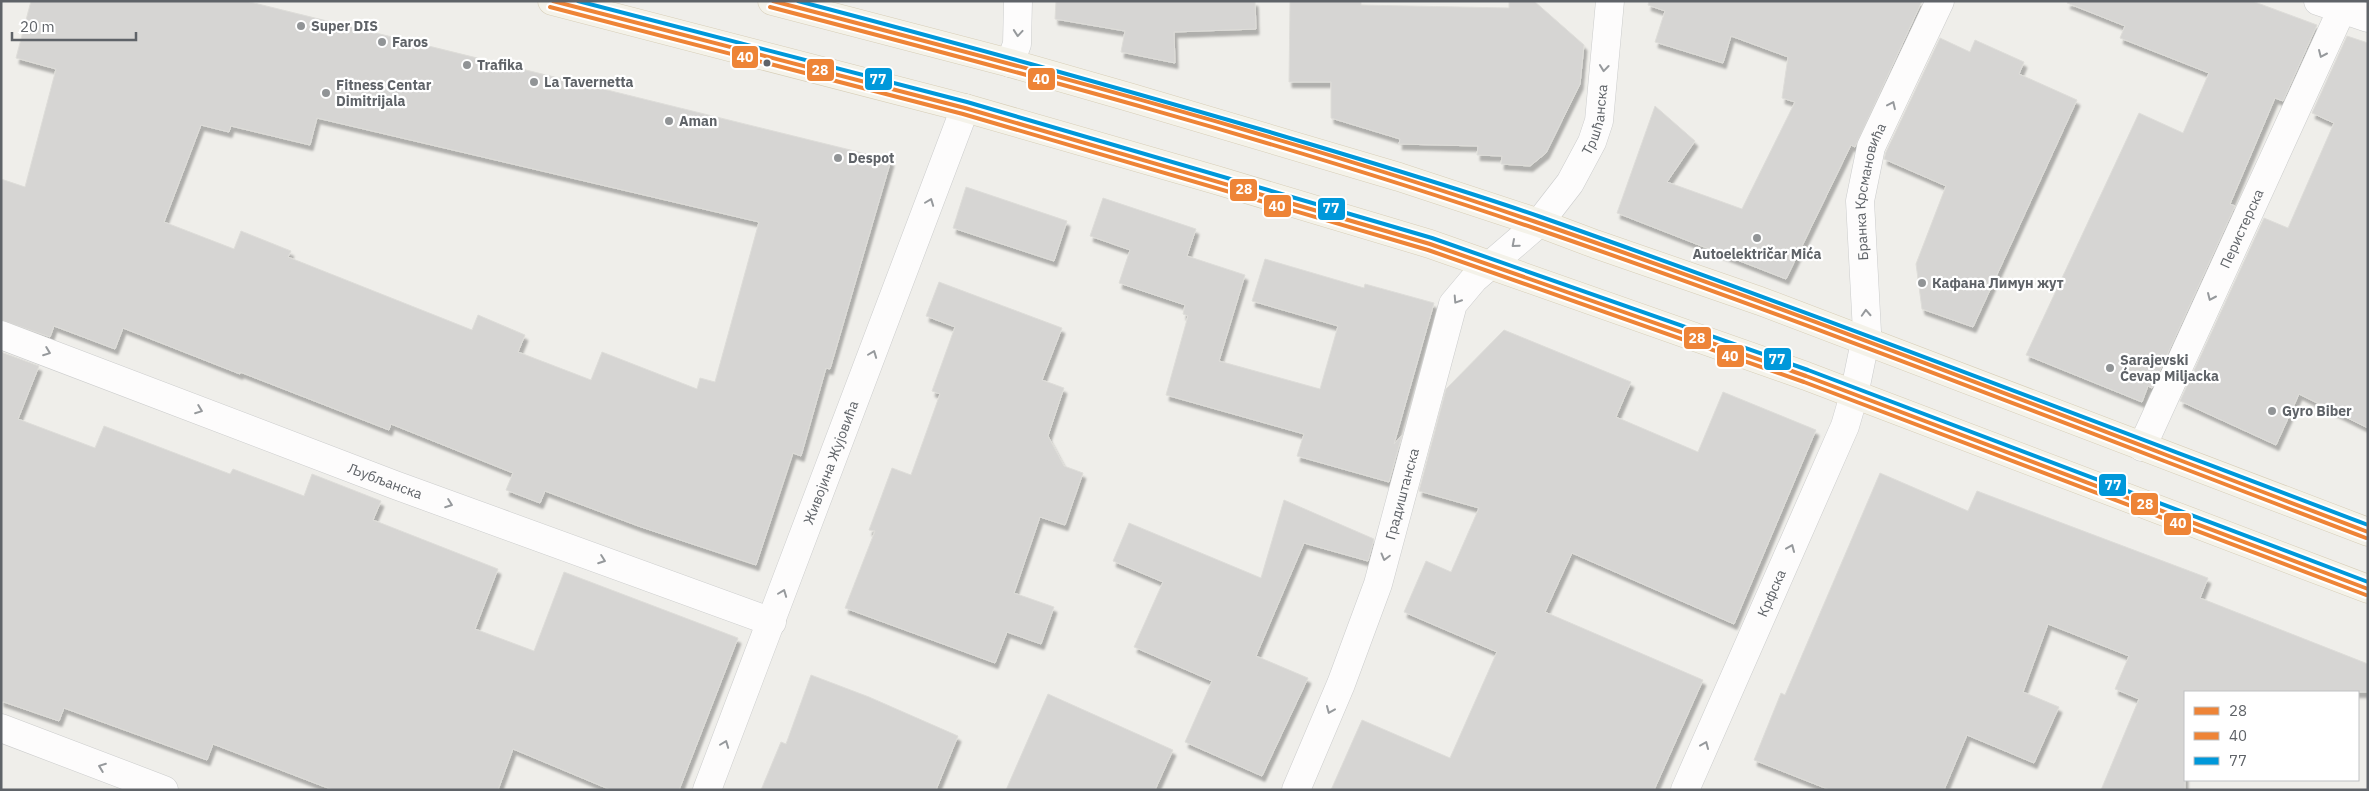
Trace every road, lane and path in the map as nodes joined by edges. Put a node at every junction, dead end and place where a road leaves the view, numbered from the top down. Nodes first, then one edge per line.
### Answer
1 (552, 1) edge
2 (772, 1) edge
3 (1018, 1) edge
4 (1610, 1) edge
5 (1940, 1) edge
6 (2330, 5) edge
7 (2368, 18) edge
8 (1010, 63) junction
9 (965, 108) junction
10 (1539, 223) junction
11 (1491, 265) junction
12 (1, 335) edge
13 (1866, 341) junction
14 (1854, 395) junction
15 (2142, 447) junction
16 (2368, 532) edge
17 (2368, 589) edge
18 (772, 622) junction
19 (1, 728) edge
20 (133, 785) edge
21 (1687, 789) edge
22 (164, 790) edge
23 (707, 790) edge
24 (1296, 790) edge

1 - 9 main road
2 - 8 main road
3 -> 8 street
4 -> 10 street, Тршћанска
13 -> 5 street, Бранка Крсмановића
6 - 7 street
6 -> 15 street, Перистерска
8 - 10 main road
9 - 11 main road
18 -> 9 street, Живојина Жујовића
10 -> 11 street, Градиштанска
10 - 13 main road
11 - 14 main road
11 -> 24 street, Градиштанска
12 -> 18 street, Љубљанска
13 - 14 street, Бранка Крсмановића
13 - 15 main road
14 - 17 main road
21 -> 14 street, Крфска
15 - 16 main road
23 -> 18 street, Живојина Жујовића
20 -> 19 street
20 - 22 street

